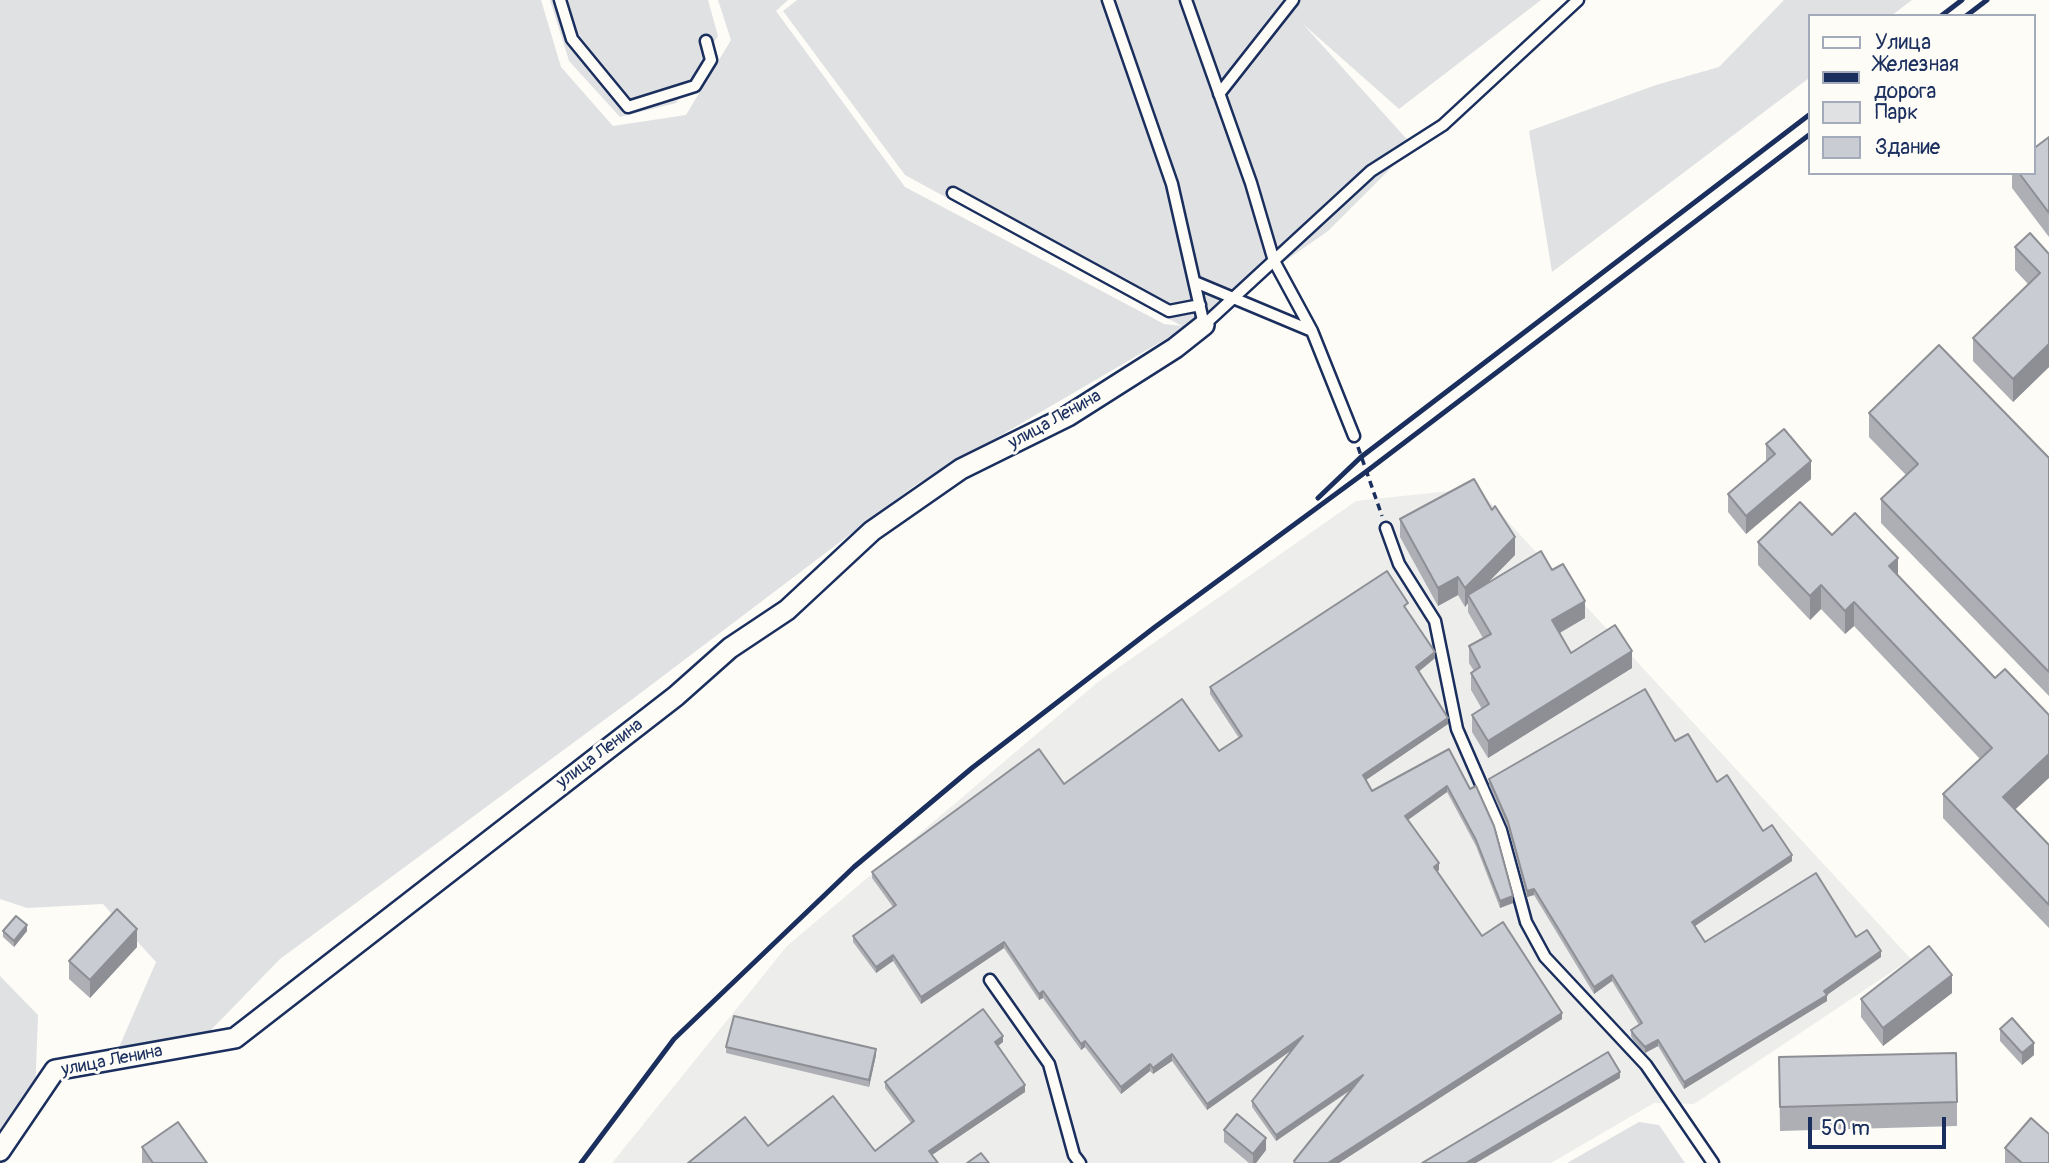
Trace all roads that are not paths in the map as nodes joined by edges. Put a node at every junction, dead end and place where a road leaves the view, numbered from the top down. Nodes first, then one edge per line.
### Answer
1 (560, 0) edge
2 (1108, 0) edge
3 (1186, 0) edge
4 (1293, 0) edge
5 (1578, 0) edge
6 (706, 41) dead end
7 (1219, 94) junction
8 (953, 193) dead end
9 (1274, 261) junction
10 (1195, 282) junction
11 (1234, 300) junction
12 (1199, 305) junction
13 (1204, 325) junction
14 (1312, 331) junction
15 (1354, 436) road end
16 (1386, 528) road end
17 (990, 980) dead end
18 (0, 1151) edge
19 (1080, 1163) edge
20 (1713, 1163) edge

1 - 6 lane
2 - 10 lane
3 - 7 lane
4 - 7 lane
5 - 9 lane
7 - 9 lane
8 - 12 lane
9 - 11 lane
9 - 14 lane
10 - 11 lane
10 - 12 lane
11 - 13 lane
11 - 14 lane
12 - 13 lane
13 - 18 street, улица Ленина
14 - 15 lane
16 - 20 lane
17 - 19 lane

